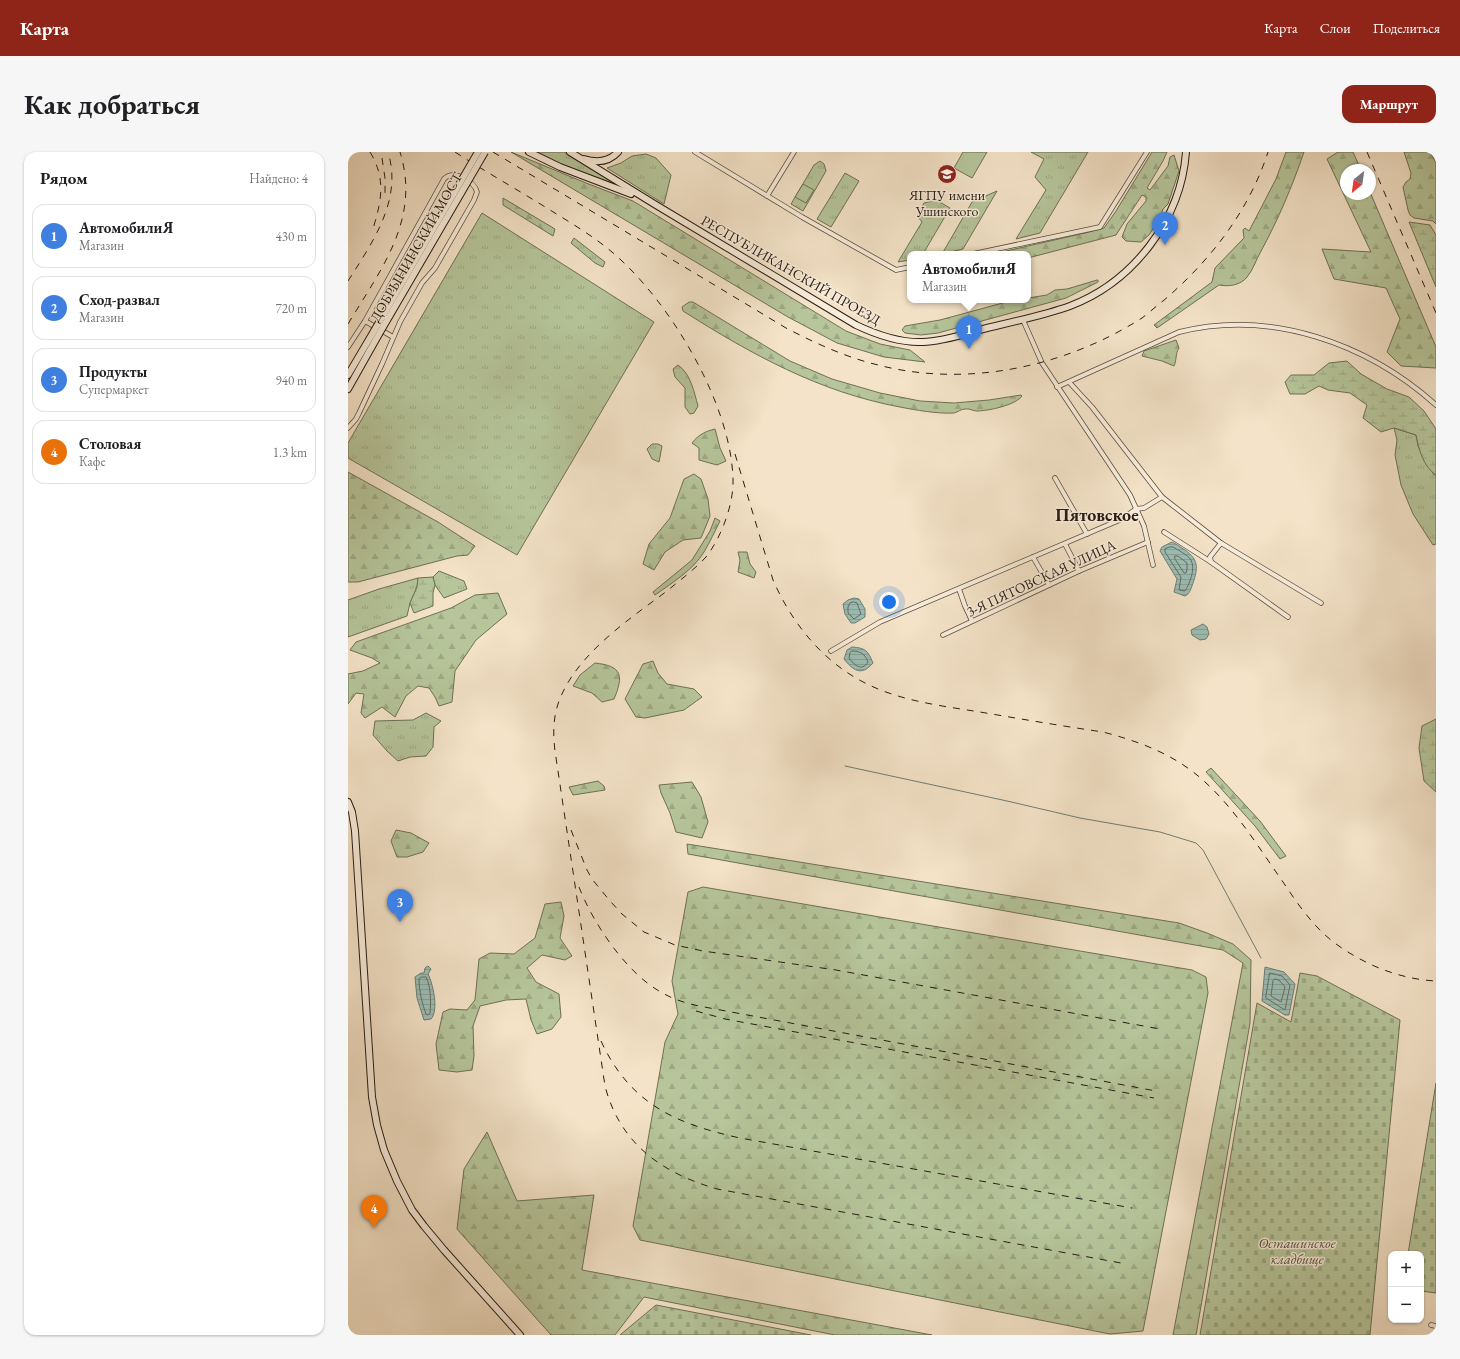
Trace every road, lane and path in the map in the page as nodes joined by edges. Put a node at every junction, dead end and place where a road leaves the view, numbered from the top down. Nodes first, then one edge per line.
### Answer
1 (478, 152) edge
2 (485, 152) edge
3 (529, 152) edge
4 (618, 152) edge
5 (695, 152) edge
6 (794, 152) edge
7 (1147, 152) edge
8 (1186, 152) edge
9 (571, 153) edge
10 (767, 196) junction
11 (656, 206) junction
12 (987, 251) edge
13 (907, 268) edge
14 (1023, 320) junction
15 (365, 321) junction
16 (377, 332) junction
17 (393, 337) junction
18 (348, 347) edge
19 (348, 375) edge
20 (1069, 382) junction
21 (1057, 388) junction
22 (348, 389) edge
23 (1436, 405) edge
24 (356, 419) junction
25 (348, 422) edge
26 (348, 428) edge
27 (1055, 478) dead end
28 (1162, 497) junction
29 (1136, 509) junction
30 (1164, 532) dead end
31 (1087, 534) junction
32 (1148, 542) junction
33 (1221, 542) junction
34 (1065, 544) junction
35 (1033, 557) junction
36 (1211, 562) junction
37 (1153, 565) dead end
38 (1079, 571) junction
39 (1049, 585) junction
40 (959, 589) junction
41 (1321, 602) dead end
42 (1288, 617) dead end
43 (972, 621) junction
44 (943, 635) dead end
45 (831, 651) dead end
46 (348, 802) edge
47 (1431, 1325) dead end
48 (1436, 1326) edge
49 (520, 1335) edge

1 - 16 street, ДОБРЫНИНСКИЙ МОСТ, bridge
2 - 16 street, ДОБРЫНИНСКИЙ МОСТ, bridge
3 - 11 street, РЕСПУБЛИКАНСКИЙ ПРОЕЗД
4 - 9 street
5 - 10 street
6 - 10 street
7 - 12 street
8 - 14 street, РЕСПУБЛИКАНСКИЙ ПРОЕЗД
9 - 11 street, РЕСПУБЛИКАНСКИЙ ПРОЕЗД
10 - 13 street
11 - 14 street, РЕСПУБЛИКАНСКИЙ ПРОЕЗД
14 - 21 street
15 - 17 street
15 - 17 street
15 - 18 street
16 - 19 street
16 - 22 street
17 - 24 street
20 - 21 street
20 - 23 street
20 - 28 street
21 - 29 street
24 - 25 street
24 - 26 street
27 - 31 street
28 - 29 street
28 - 33 street
29 - 31 street
29 - 32 street
30 - 36 street
31 - 34 street
32 - 37 street
32 - 38 street, 3-Я ПЯТОВСКАЯ УЛИЦА
33 - 36 street
33 - 41 street
34 - 35 street
34 - 38 street
35 - 39 street
35 - 40 street
36 - 42 street
38 - 39 street, 3-Я ПЯТОВСКАЯ УЛИЦА
39 - 43 street, 3-Я ПЯТОВСКАЯ УЛИЦА
40 - 43 street
40 - 45 street
43 - 44 street, 3-Я ПЯТОВСКАЯ УЛИЦА
46 - 49 street
47 - 48 street

